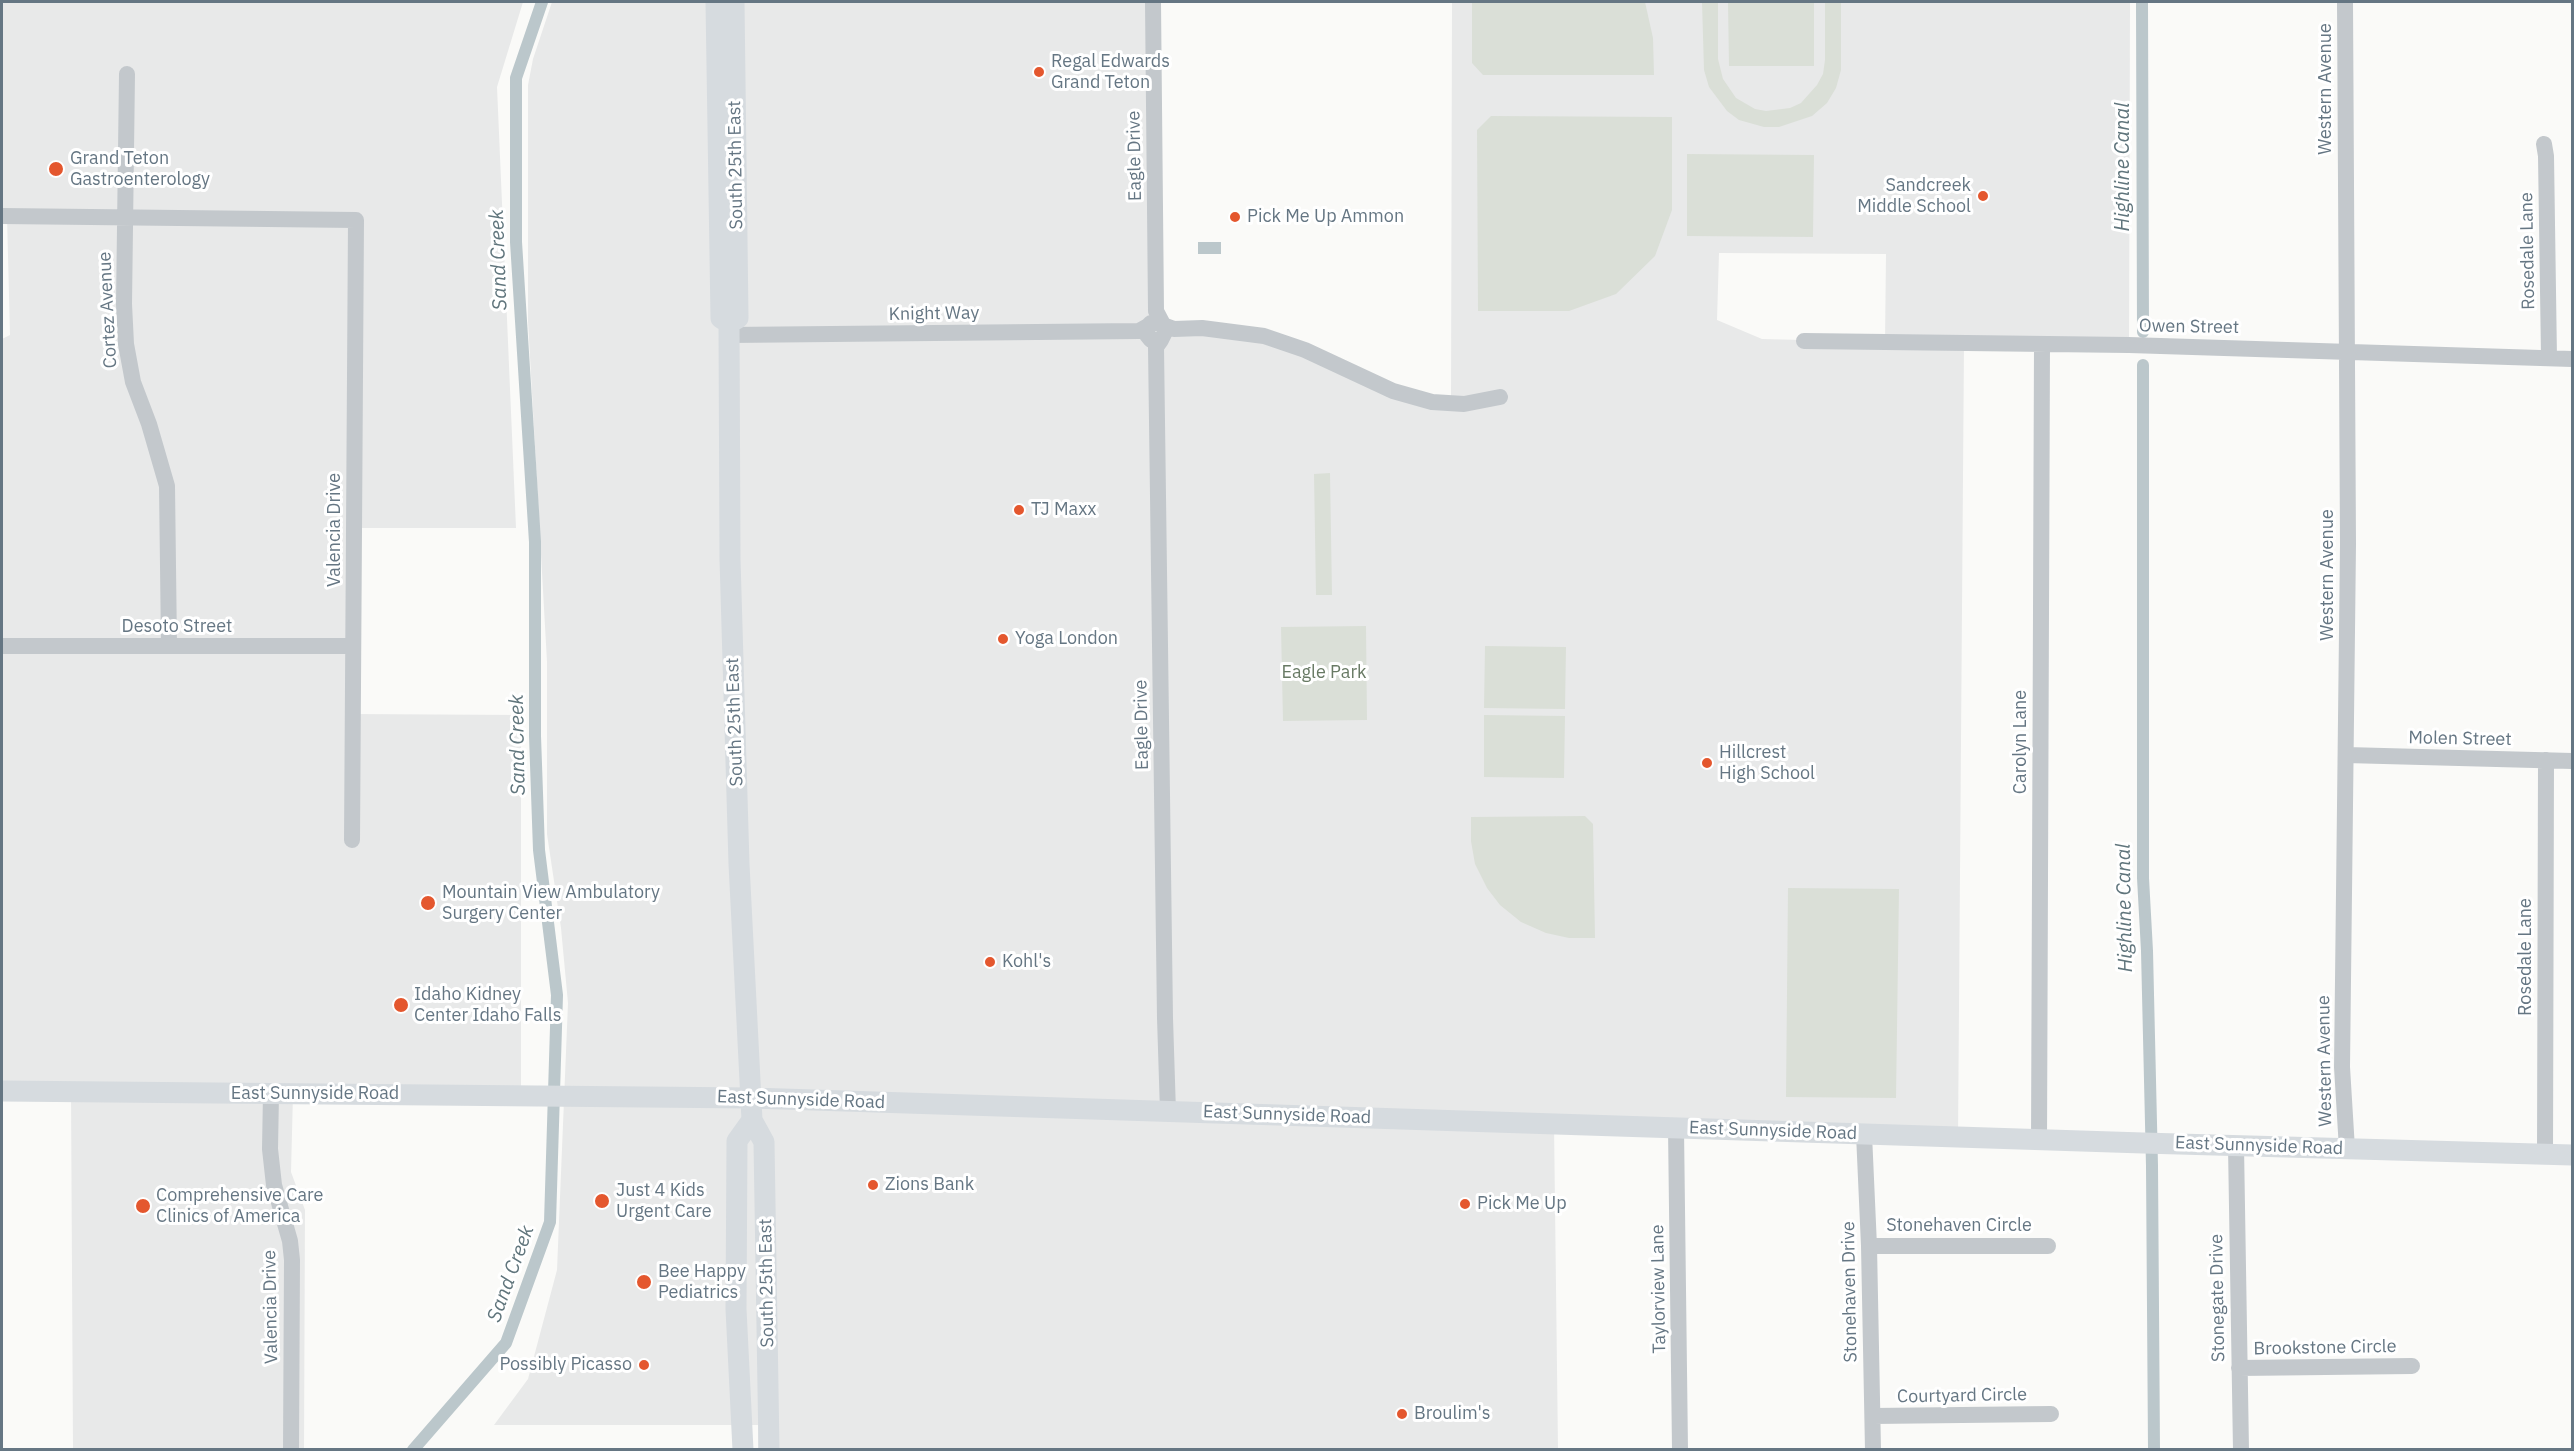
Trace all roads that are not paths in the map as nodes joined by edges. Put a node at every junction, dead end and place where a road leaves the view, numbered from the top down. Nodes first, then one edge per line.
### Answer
1 (716, 2) edge
2 (734, 2) edge
3 (1153, 2) edge
4 (2345, 2) edge
5 (726, 48) junction
6 (127, 74) dead end
7 (2544, 144) dead end
8 (2, 216) edge
9 (124, 217) junction
10 (729, 329) junction
11 (1156, 330) junction
12 (1804, 341) dead end
13 (2042, 344) junction
14 (2345, 350) junction
15 (2549, 358) junction
16 (2572, 359) edge
17 (1500, 396) dead end
18 (2, 646) edge
19 (169, 646) junction
20 (353, 646) junction
21 (2346, 755) junction
22 (2546, 760) junction
23 (2572, 761) edge
24 (352, 840) dead end
25 (2, 1091) edge
26 (272, 1094) junction
27 (752, 1098) junction
28 (1168, 1112) junction
29 (752, 1120) junction
30 (1676, 1128) junction
31 (1864, 1134) junction
32 (2039, 1140) junction
33 (2236, 1146) junction
34 (2347, 1149) junction
35 (2545, 1154) junction
36 (2572, 1155) edge
37 (2048, 1245) dead end
38 (1869, 1246) junction
39 (2412, 1366) dead end
40 (2239, 1368) junction
41 (2051, 1414) dead end
42 (1873, 1416) junction
43 (291, 1449) edge
44 (743, 1449) edge
45 (769, 1449) edge
46 (1680, 1449) edge
47 (1873, 1449) edge
48 (2241, 1449) edge

1 - 5 main road, South 25th East
2 - 5 main road, South 25th East
3 - 11 street, Eagle Drive
4 - 14 street, Western Avenue
5 - 10 main road, South 25th East
6 - 9 street, Cortez Avenue
7 - 15 street, Rosedale Lane
8 - 9 street
9 - 19 street, Cortez Avenue
9 - 20 street, Valencia Drive
10 - 11 street, Knight Way
10 - 27 main road, South 25th East
11 - 17 street, Knight Way
11 - 28 street, Eagle Drive
12 - 13 street, Owen Street
13 - 14 street, Owen Street
13 - 32 street, Carolyn Lane
14 - 15 street, Owen Street
14 - 21 street, Western Avenue
15 - 16 street, Owen Street
18 - 19 street, Desoto Street
19 - 20 street, Desoto Street
20 - 24 street, Valencia Drive
21 - 22 street, Molen Street
21 - 34 street, Western Avenue
22 - 23 street, Molen Street
22 - 35 street, Rosedale Lane
25 - 26 main road, East Sunnyside Road
26 - 27 main road, East Sunnyside Road
26 - 43 street, Valencia Drive
27 - 28 main road, East Sunnyside Road
27 - 29 main road, South 25th East
28 - 30 main road, East Sunnyside Road
29 - 44 main road, South 25th East
29 - 45 main road, South 25th East
30 - 31 main road, East Sunnyside Road
30 - 46 street, Taylorview Lane
31 - 32 main road, East Sunnyside Road
31 - 38 street, Stonehaven Drive
32 - 33 main road, East Sunnyside Road
33 - 34 main road, East Sunnyside Road
33 - 40 street, Stonegate Drive
34 - 35 main road, East Sunnyside Road
35 - 36 main road, East Sunnyside Road
37 - 38 street, Stonehaven Circle
38 - 42 street, Stonehaven Drive
39 - 40 street, Brookstone Circle
40 - 48 street, Stonegate Drive
41 - 42 street, Courtyard Circle
42 - 47 street, Stonehaven Drive

